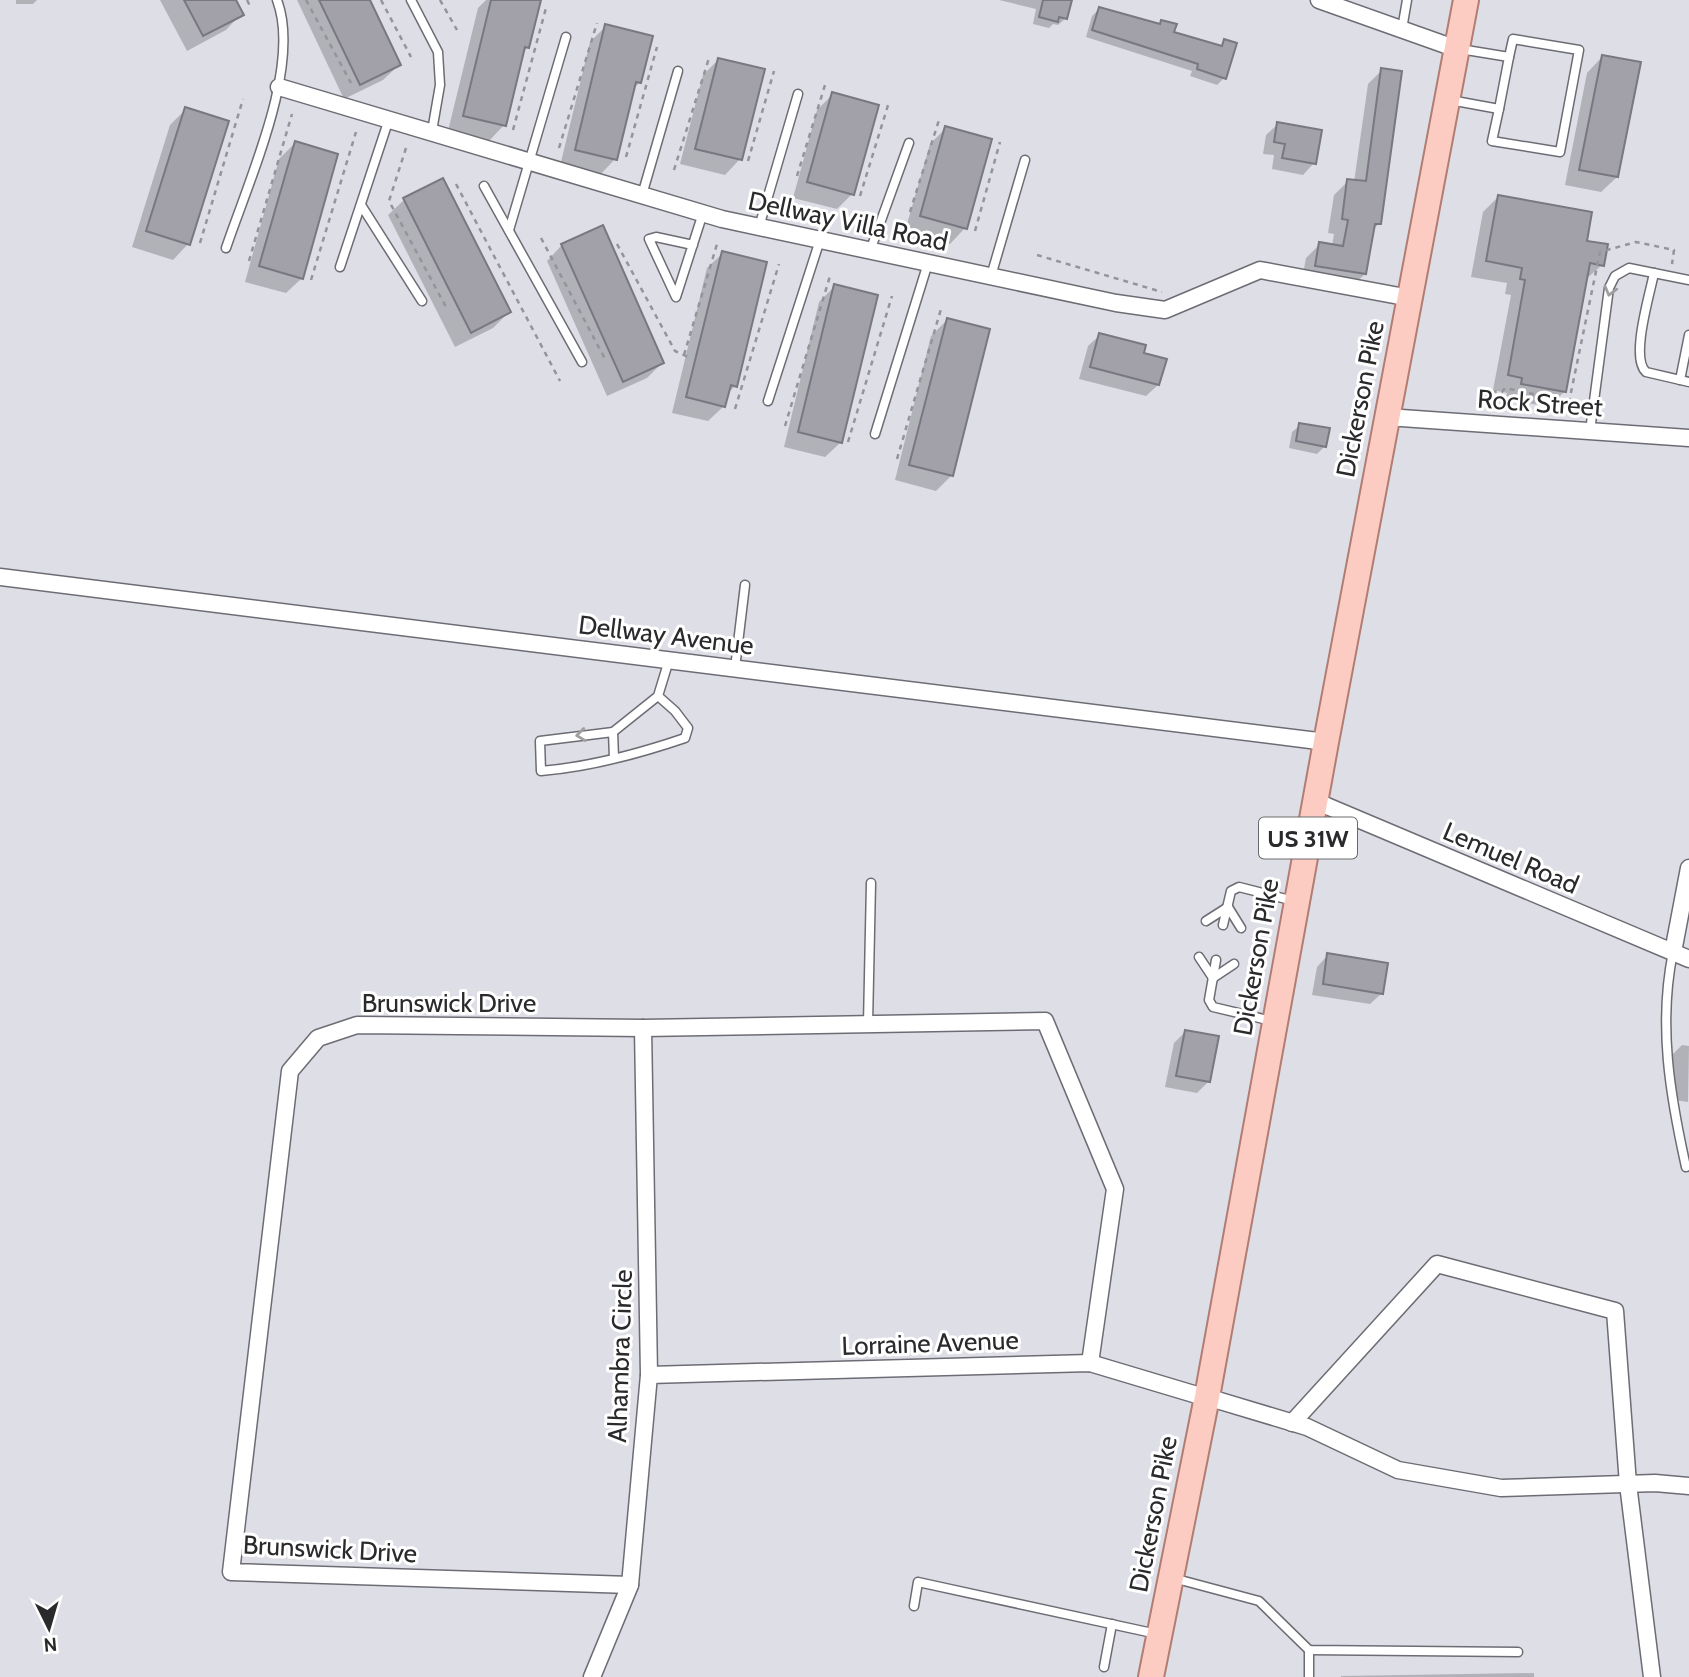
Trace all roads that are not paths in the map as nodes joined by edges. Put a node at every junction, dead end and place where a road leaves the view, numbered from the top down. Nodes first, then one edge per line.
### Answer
1 (277, 0) edge
2 (411, 0) edge
3 (1319, 0) edge
4 (1407, 0) edge
5 (1466, 0) edge
6 (1340, 4) edge
7 (1402, 29) junction
8 (566, 37) dead end
9 (1457, 49) junction
10 (1509, 57) junction
11 (678, 71) dead end
12 (279, 87) junction
13 (799, 93) dead end
14 (1447, 100) junction
15 (1499, 109) junction
16 (389, 118) junction
17 (432, 131) junction
18 (909, 143) dead end
19 (1026, 160) dead end
20 (531, 163) junction
21 (484, 186) dead end
22 (642, 195) junction
23 (360, 205) junction
24 (703, 213) junction
25 (759, 227) junction
26 (509, 230) junction
27 (820, 240) junction
28 (693, 245) junction
29 (226, 248) dead end
30 (870, 251) junction
31 (928, 263) junction
32 (340, 267) dead end
33 (1654, 273) junction
34 (991, 276) junction
35 (1689, 280) edge
36 (1410, 298) junction
37 (422, 301) dead end
38 (1689, 335) edge
39 (582, 362) dead end
40 (1685, 381) edge
41 (768, 401) dead end
42 (1387, 417) junction
43 (1590, 431) junction
44 (875, 434) dead end
45 (1689, 438) edge
46 (0, 577) edge
47 (745, 585) dead end
48 (670, 660) junction
49 (736, 668) junction
50 (658, 696) junction
51 (613, 732) junction
52 (1325, 742) junction
53 (614, 758) junction
54 (1315, 802) junction
55 (1689, 868) edge
56 (871, 883) dead end
57 (1297, 901) junction
58 (1228, 907) junction
59 (1206, 921) dead end
60 (1223, 926) dead end
61 (1241, 928) dead end
62 (1673, 952) junction
63 (1199, 957) dead end
64 (1689, 959) edge
65 (1216, 960) dead end
66 (1234, 964) dead end
67 (1213, 978) junction
68 (1275, 1022) junction
69 (868, 1024) junction
70 (643, 1028) junction
71 (1686, 1167) dead end
72 (1090, 1363) junction
73 (649, 1375) junction
74 (1207, 1398) junction
75 (1292, 1423) junction
76 (1629, 1484) junction
77 (1689, 1486) edge
78 (1171, 1577) junction
79 (630, 1585) junction
80 (914, 1606) dead end
81 (1112, 1624) junction
82 (1160, 1635) junction
83 (1309, 1650) junction
84 (1518, 1652) dead end
85 (1104, 1668) dead end
86 (592, 1677) edge
87 (1151, 1677) edge
88 (1309, 1677) edge
89 (1652, 1677) edge

1 - 12 lane
2 - 17 lane
3 - 6 street
4 - 7 lane
5 - 9 main road, Dickerson Pike / US 31W
6 - 7 street
7 - 9 street
8 - 20 lane
9 - 10 lane
9 - 14 main road, Dickerson Pike / US 31W
10 - 15 lane
10 - 15 lane
11 - 22 lane
12 - 16 street, Dellway Villa Road
12 - 29 lane
13 - 25 lane
14 - 15 lane
14 - 36 main road, Dickerson Pike / US 31W
16 - 17 street, Dellway Villa Road
16 - 23 lane
17 - 20 street, Dellway Villa Road
18 - 30 lane
19 - 34 lane
20 - 22 street, Dellway Villa Road
20 - 26 lane
21 - 26 lane
22 - 24 street, Dellway Villa Road
23 - 32 lane
23 - 37 lane
24 - 25 street, Dellway Villa Road
24 - 28 lane
25 - 27 street, Dellway Villa Road
26 - 39 lane
27 - 30 street, Dellway Villa Road
27 - 41 lane
28 - 28 lane
30 - 31 street, Dellway Villa Road
31 - 34 street, Dellway Villa Road
31 - 44 lane
33 - 35 lane
33 - 40 lane
33 -> 43 lane
34 - 36 street, Dellway Villa Road
36 - 42 main road, Dickerson Pike / US 31W
38 - 40 lane
42 - 43 street, Rock Street
42 - 52 main road, Dickerson Pike / US 31W
43 - 45 street, Rock Street
46 - 48 street, Dellway Avenue
47 - 49 lane
48 - 49 street, Dellway Avenue
48 - 50 lane
49 - 52 street, Dellway Avenue
50 - 51 lane
50 - 53 lane
51 - 53 lane
51 -> 53 lane
52 - 54 main road, Dickerson Pike / US 31W
54 - 57 main road, Dickerson Pike / US 31W
54 - 62 street, Lemuel Road
55 - 62 street
56 - 69 lane
57 - 58 lane
57 - 68 main road, Dickerson Pike / US 31W
58 - 59 lane
58 - 60 lane
58 - 61 lane
62 - 64 street, Lemuel Road
62 - 71 lane
63 - 67 lane
65 - 67 lane
66 - 67 lane
67 - 68 lane
68 - 74 main road, Dickerson Pike / US 31W
69 - 70 street, Brunswick Drive
69 - 72 street, Brunswick Drive
70 - 73 street, Alhambra Circle
70 - 79 street, Brunswick Drive
72 - 73 street, Lorraine Avenue
72 - 74 street, Lorraine Avenue
73 - 79 street, Alhambra Circle
74 - 75 street, Lorraine Avenue
74 - 78 main road, Dickerson Pike / US 31W
75 - 76 street, Lorraine Avenue
75 - 76 street
76 - 77 street, Lorraine Avenue
76 - 89 street
78 - 82 main road, Dickerson Pike / US 31W
78 - 83 lane
79 - 86 street, Alhambra Circle
80 - 81 lane
81 - 82 lane
81 - 85 lane
82 - 87 main road, Dickerson Pike / US 31W
83 - 84 lane
83 - 88 lane

